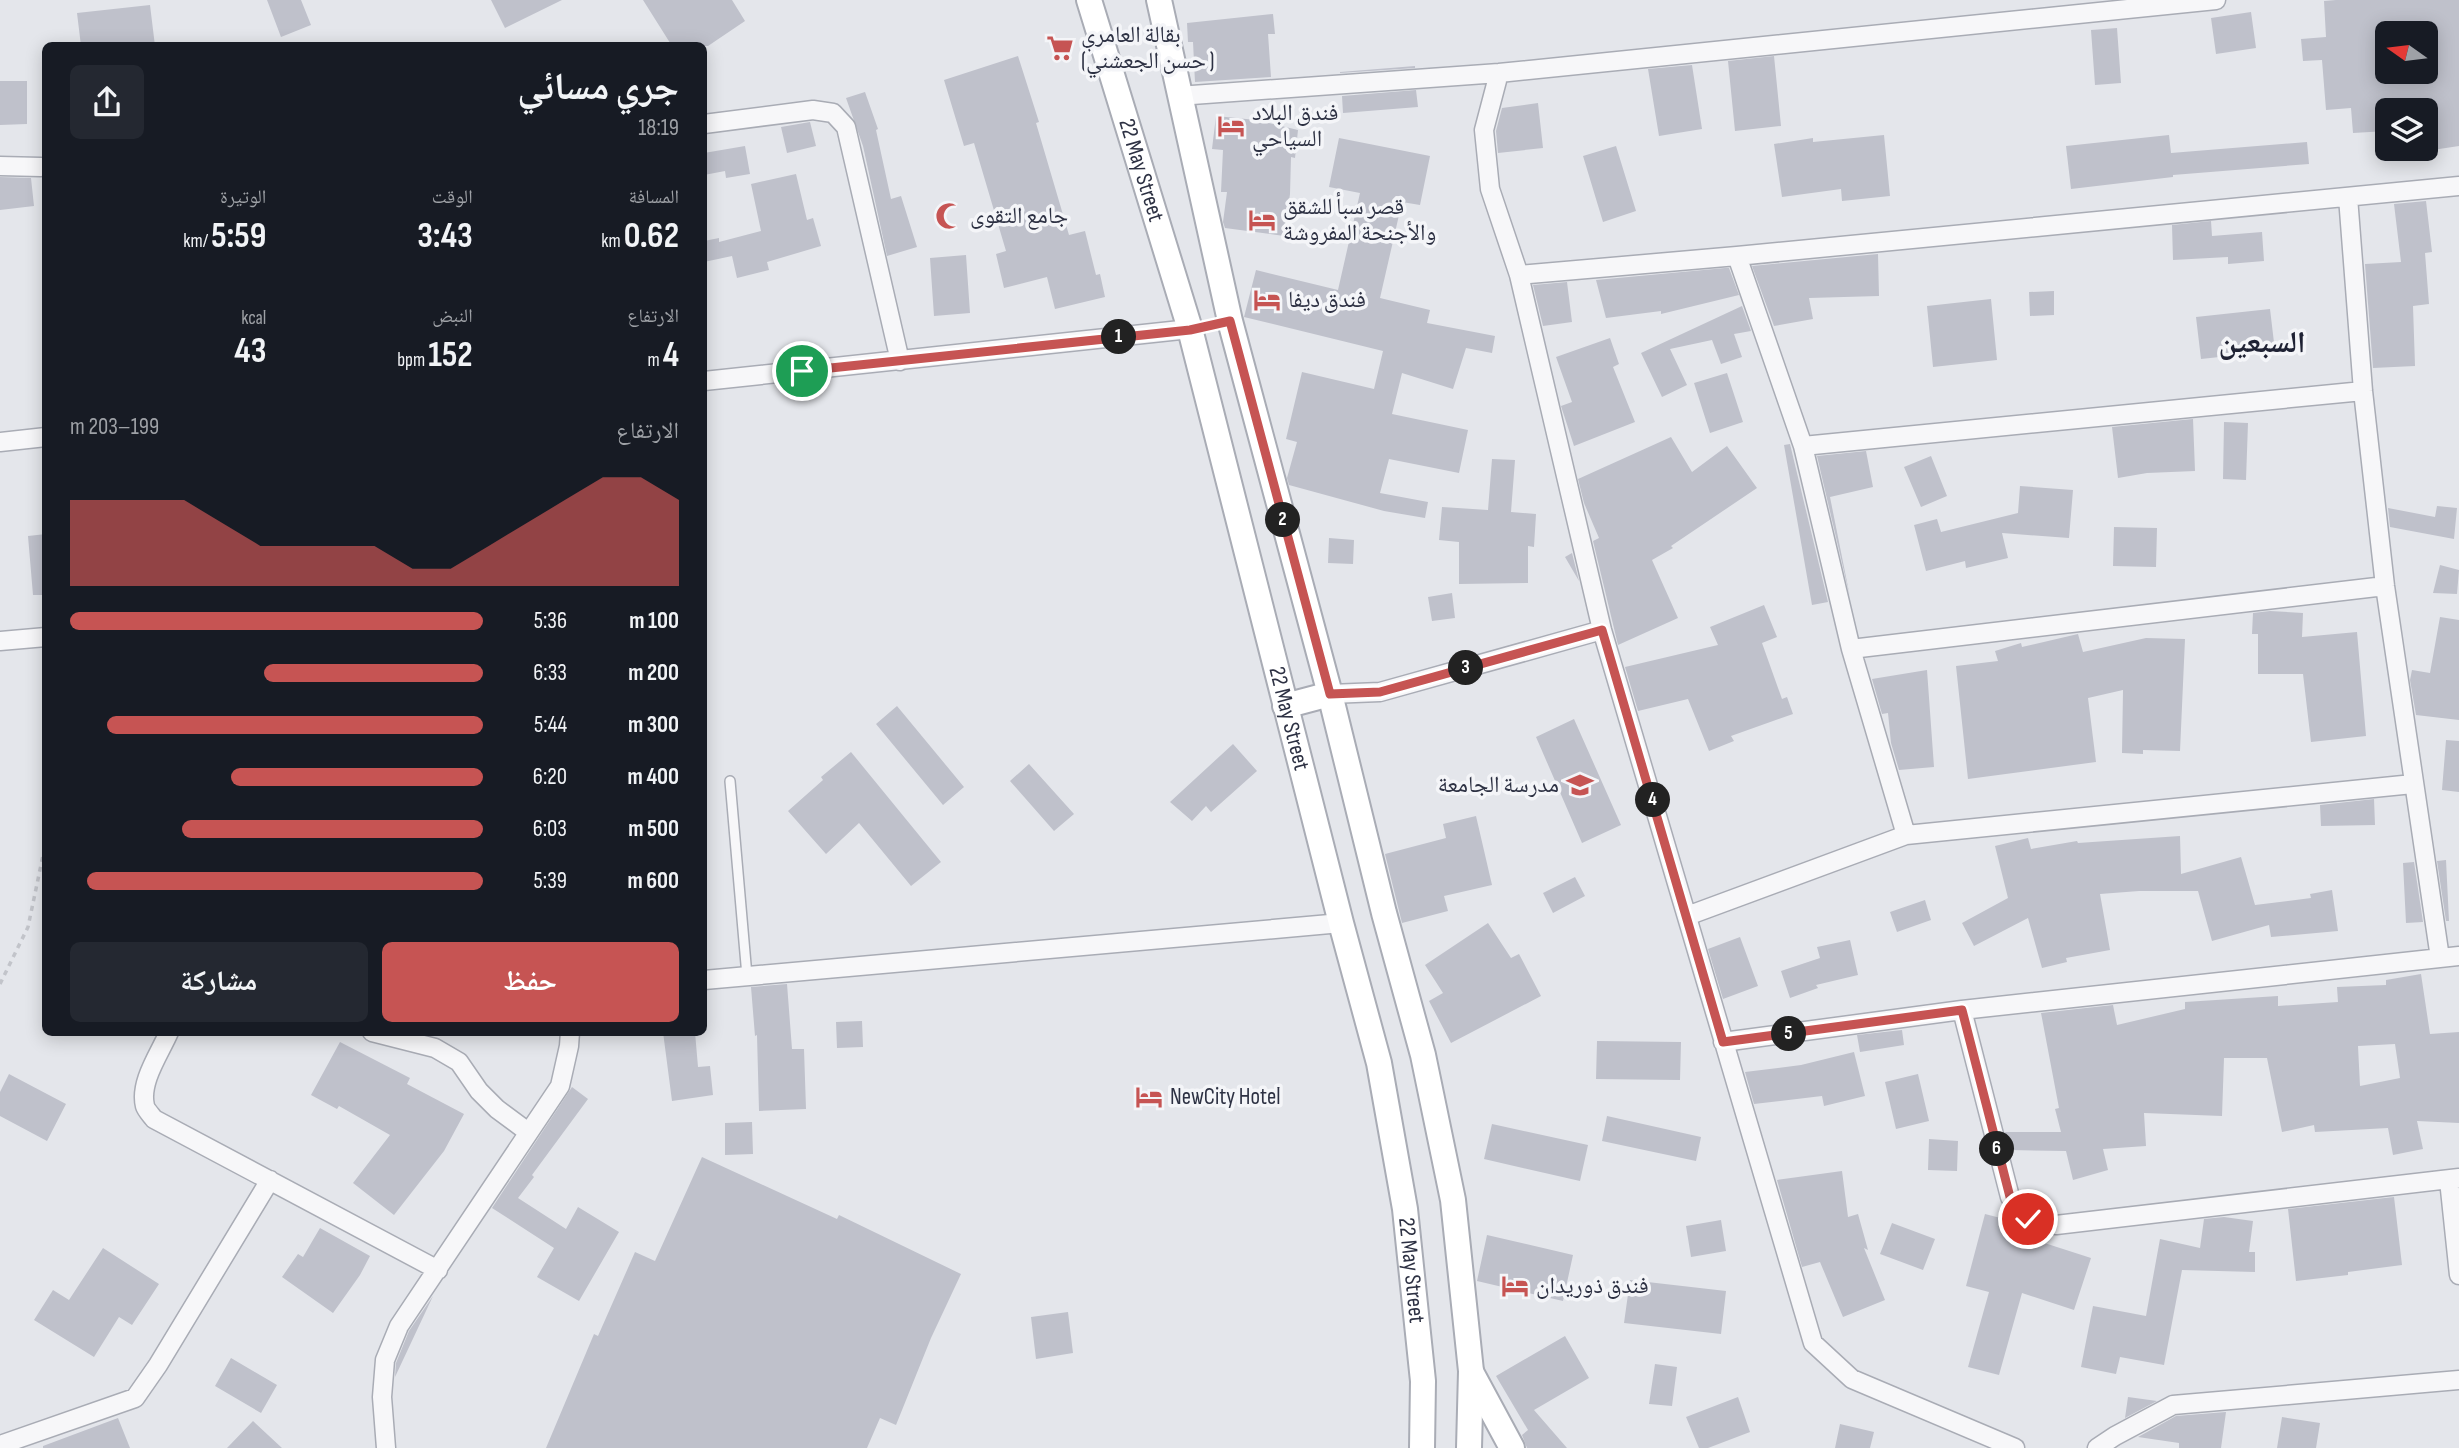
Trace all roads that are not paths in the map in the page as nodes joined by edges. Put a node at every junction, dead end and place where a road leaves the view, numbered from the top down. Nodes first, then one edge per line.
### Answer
1 (1089, 0) edge
2 (1159, 0) edge
3 (2216, 0) edge
4 (2184, 2) edge
5 (1499, 72) junction
6 (1178, 96) junction
7 (707, 124) edge
8 (0, 166) edge
9 (41, 167) dead end
10 (2459, 186) edge
11 (2348, 197) junction
12 (1737, 257) junction
13 (1519, 275) junction
14 (1230, 321) junction
15 (1190, 330) junction
16 (900, 360) junction
17 (707, 381) edge
18 (2363, 391) junction
19 (42, 437) edge
20 (0, 442) edge
21 (1802, 446) junction
22 (2385, 586) junction
23 (1602, 630) junction
24 (42, 637) edge
25 (0, 641) edge
26 (1850, 649) junction
27 (1330, 694) junction
28 (1285, 706) junction
29 (730, 781) dead end
30 (2413, 784) junction
31 (1906, 835) junction
32 (1687, 916) junction
33 (1341, 923) junction
34 (2459, 956) edge
35 (2440, 958) junction
36 (747, 976) junction
37 (707, 980) edge
38 (1962, 1010) junction
39 (167, 1036) edge
40 (388, 1036) edge
41 (569, 1036) edge
42 (1723, 1042) junction
43 (528, 1132) junction
44 (2454, 1179) edge
45 (270, 1181) junction
46 (438, 1270) junction
47 (2459, 1275) edge
48 (1471, 1371) junction
49 (2459, 1380) edge
50 (0, 1445) edge
51 (386, 1448) edge
52 (1422, 1448) edge
53 (1469, 1448) edge
54 (1512, 1448) edge
55 (2015, 1448) edge
56 (2097, 1448) edge

1 - 15 main road, 22 May Street
2 - 6 main road, 22 May Street
3 - 4 street
4 - 5 street
5 - 6 street
5 - 13 street
6 - 14 main road, 22 May Street
7 - 16 street
8 - 9 street
10 - 11 street
11 - 12 street
11 - 18 street
12 - 13 street
12 - 21 street
13 - 23 street
14 - 15 main road
14 - 27 main road, 22 May Street
15 - 16 street
15 - 28 main road, 22 May Street
16 - 17 street
18 - 21 street
18 - 22 street
19 - 20 street
21 - 26 street
22 - 26 street
22 - 30 street
23 - 27 street
23 - 32 street
24 - 25 street
26 - 31 street
27 - 28 main road
27 - 48 main road, 22 May Street
28 - 33 main road, 22 May Street
29 - 36 lane
30 - 31 street
30 - 35 street
31 - 32 street
32 - 42 street
33 - 36 street
33 - 52 main road, 22 May Street
34 - 35 street
35 - 38 street
36 - 37 street
38 - 42 street
38 - 44 street
39 - 45 street
40 - 43 street
41 - 43 street
42 - 55 street
43 - 46 street
44 - 47 street
45 - 46 street
45 - 50 street
46 - 51 street
48 - 53 main road, 22 May Street
48 - 54 main road
49 - 56 street

